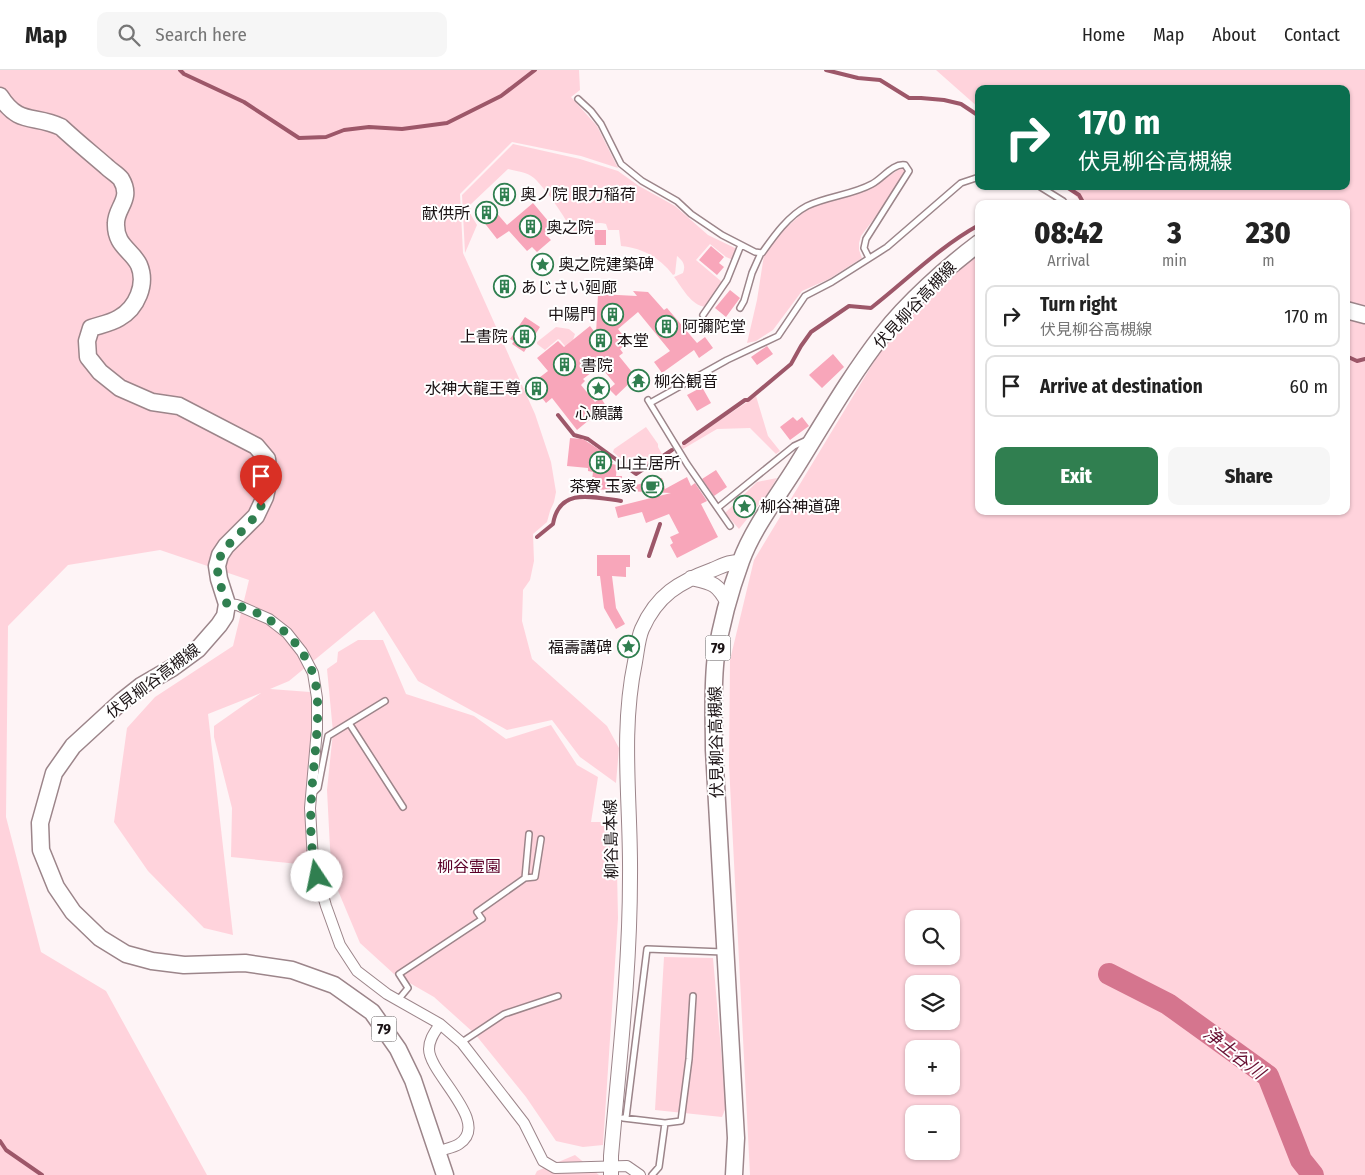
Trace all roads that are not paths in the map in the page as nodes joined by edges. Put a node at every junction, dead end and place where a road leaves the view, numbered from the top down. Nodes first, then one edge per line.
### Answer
1 (0, 96) edge
2 (578, 99) dead end
3 (975, 178) edge
4 (1046, 190) edge
5 (1062, 200) edge
6 (741, 245) junction
7 (975, 246) edge
8 (761, 253) junction
9 (868, 258) junction
10 (740, 308) dead end
11 (1350, 311) edge
12 (703, 315) dead end
13 (1365, 315) edge
14 (815, 436) junction
15 (720, 506) dead end
16 (730, 526) dead end
17 (741, 562) junction
18 (691, 578) junction
19 (728, 603) junction
20 (227, 604) junction
21 (385, 701) dead end
22 (349, 723) junction
23 (312, 794) junction
24 (404, 807) dead end
25 (529, 834) dead end
26 (541, 840) dead end
27 (525, 878) junction
28 (725, 952) junction
29 (558, 996) dead end
30 (693, 996) dead end
31 (398, 1000) junction
32 (440, 1024) junction
33 (462, 1043) junction
34 (620, 1117) junction
35 (665, 1123) junction
36 (437, 1152) junction
37 (611, 1171) edge
38 (445, 1175) edge
39 (640, 1175) edge
40 (652, 1175) edge
41 (734, 1175) edge

1 - 20 main road
2 - 6 lane
3 - 9 lane
4 - 5 lane
6 - 8 lane
6 - 12 lane
7 - 14 main road, 伏見柳谷高槻線 / 79
8 - 9 lane
8 - 10 lane
9 - 16 lane
11 - 13 main road
14 - 15 lane
14 - 17 main road, 伏見柳谷高槻線 / 79
17 - 18 main road, 柳谷島本線
17 - 19 main road, 伏見柳谷高槻線 / 79
18 - 19 main road
18 - 34 main road, 柳谷島本線
19 - 28 main road, 伏見柳谷高槻線 / 79
20 - 23 street
20 - 36 main road, 伏見柳谷高槻線 / 79
21 - 22 lane
22 - 23 lane
22 - 24 lane
23 - 31 street
25 - 27 lane
26 - 27 lane
27 - 31 lane
28 - 34 lane
28 - 41 main road, 伏見柳谷高槻線 / 79
29 - 33 lane
30 - 35 lane
31 - 32 street
32 - 33 street
32 - 36 street
33 - 37 street
34 - 35 lane
34 - 37 main road, 柳谷島本線
35 - 40 lane
36 - 38 main road, 伏見柳谷高槻線 / 79
37 - 39 street

